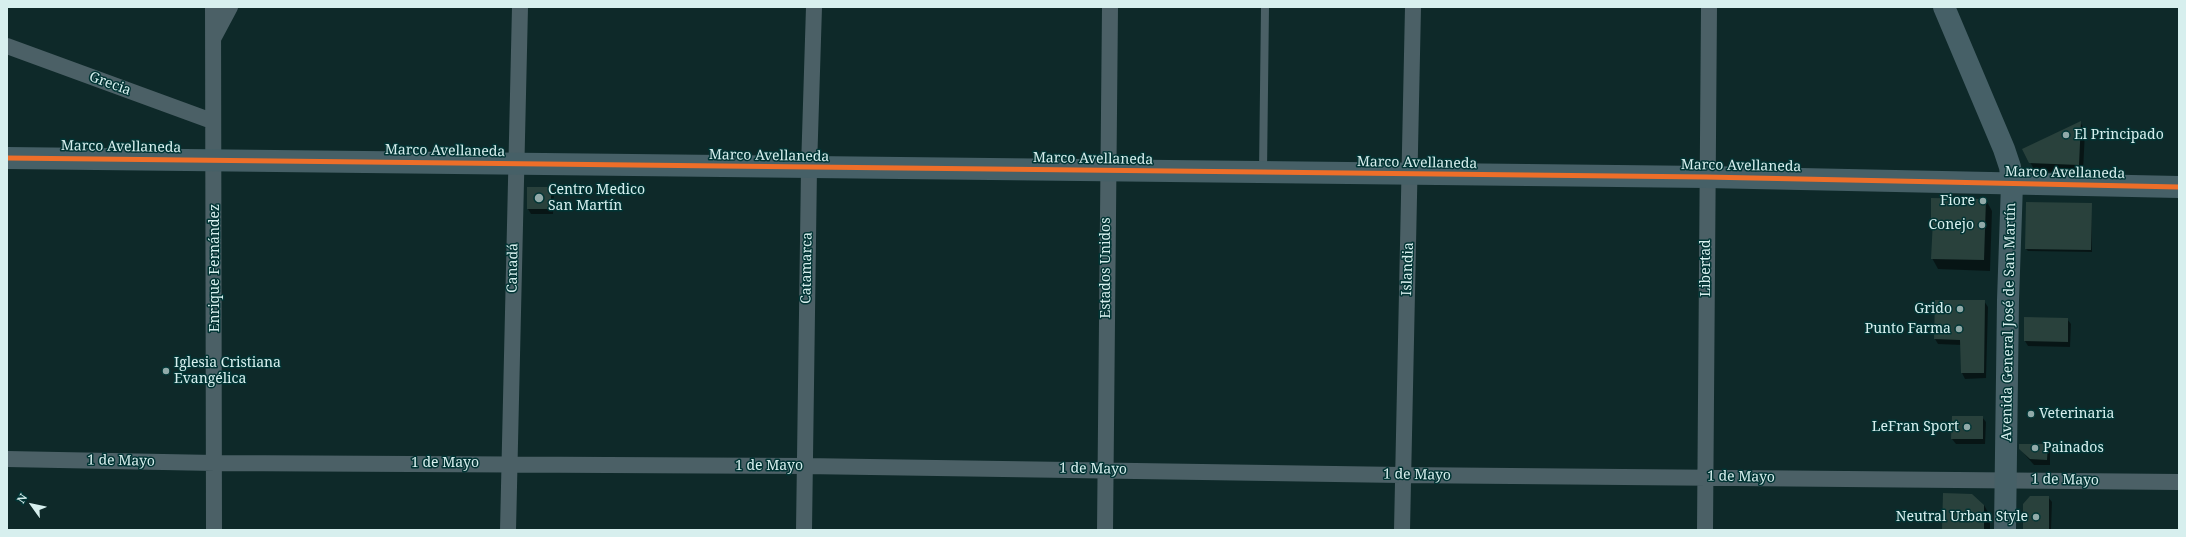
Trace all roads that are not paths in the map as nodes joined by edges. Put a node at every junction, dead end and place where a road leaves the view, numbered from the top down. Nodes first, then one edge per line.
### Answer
1 (213, 7) edge
2 (230, 7) edge
3 (520, 7) edge
4 (814, 7) edge
5 (1110, 7) edge
6 (1265, 7) edge
7 (1413, 7) edge
8 (1708, 7) edge
9 (1944, 7) edge
10 (212, 40) junction
11 (7, 46) edge
12 (212, 121) junction
13 (7, 158) edge
14 (214, 160) junction
15 (516, 164) junction
16 (809, 168) junction
17 (1107, 171) junction
18 (1263, 173) junction
19 (1411, 175) junction
20 (1706, 177) junction
21 (2012, 184) junction
22 (2179, 187) edge
23 (7, 459) edge
24 (215, 462) junction
25 (508, 464) junction
26 (804, 466) junction
27 (1105, 469) junction
28 (1401, 475) junction
29 (1705, 476) junction
30 (2005, 480) junction
31 (2179, 482) edge
32 (214, 530) edge
33 (508, 530) edge
34 (804, 530) edge
35 (1105, 530) edge
36 (1402, 530) edge
37 (1705, 530) edge
38 (2005, 530) edge

1 - 10 street, Enrique Fernández
2 - 10 street
3 - 15 street, Canadá
4 - 16 street, Catamarca
5 - 17 street, Estados Unidos
6 - 18 lane
7 - 19 street, Islandia
8 - 20 street, Libertad
9 - 21 street, Avenida General José de San Martín
10 - 12 street, Enrique Fernández
11 - 12 street, Grecia
12 - 14 street, Enrique Fernández
13 - 14 street, Marco Avellaneda
14 - 15 street, Marco Avellaneda
14 - 24 street, Enrique Fernández
15 - 16 street, Marco Avellaneda
15 - 25 street, Canadá
16 - 17 street, Marco Avellaneda
16 - 26 street, Catamarca
17 - 18 street, Marco Avellaneda
17 - 27 street, Estados Unidos
18 - 19 street, Marco Avellaneda
19 - 20 street, Marco Avellaneda
19 - 28 street, Islandia
20 - 21 street, Marco Avellaneda
20 - 29 street, Libertad
21 - 22 street, Marco Avellaneda
21 - 30 street, Avenida General José de San Martín
23 - 24 street, 1 de Mayo
24 - 25 street, 1 de Mayo
24 - 32 street, Enrique Fernández
25 - 26 street, 1 de Mayo
25 - 33 street, Canadá
26 - 27 street, 1 de Mayo
26 - 34 street, Catamarca
27 - 28 street, 1 de Mayo
27 - 35 street, Estados Unidos
28 - 29 street, 1 de Mayo
28 - 36 street, Islandia
29 - 30 street, 1 de Mayo
29 - 37 street, Libertad
30 - 31 street, 1 de Mayo
30 - 38 street, Avenida General José de San Martín

